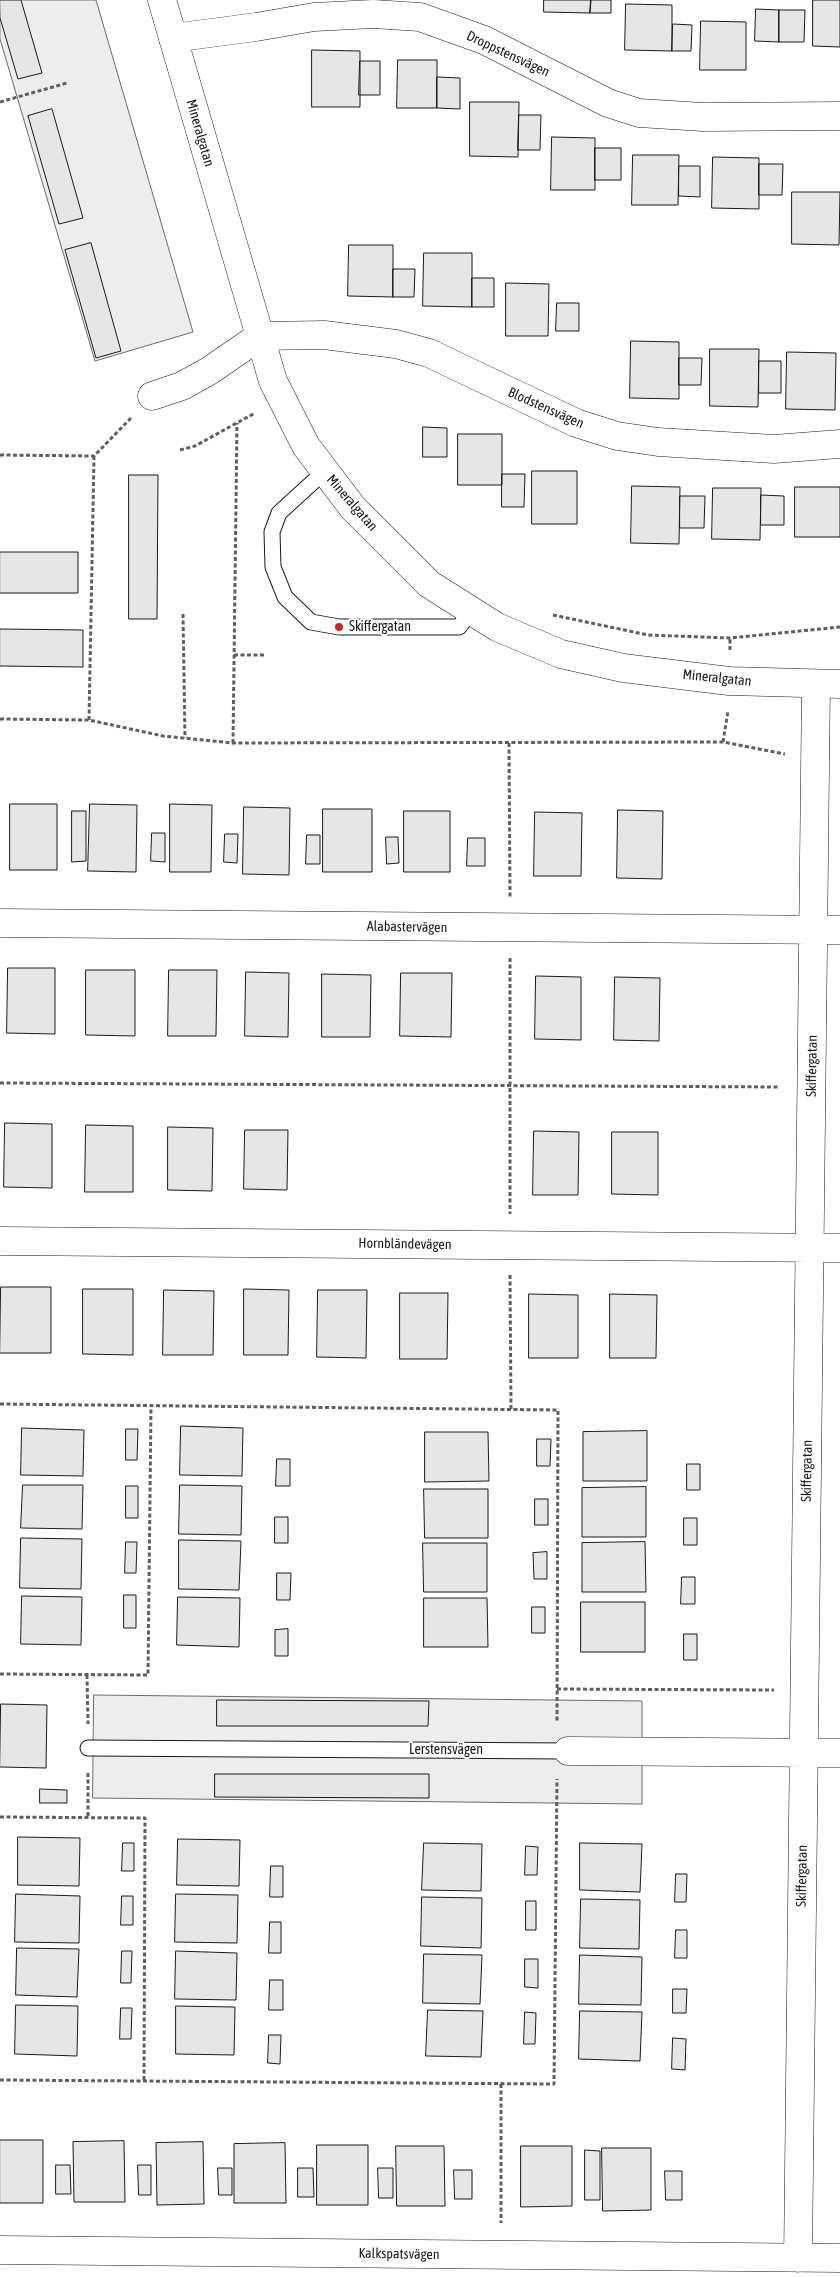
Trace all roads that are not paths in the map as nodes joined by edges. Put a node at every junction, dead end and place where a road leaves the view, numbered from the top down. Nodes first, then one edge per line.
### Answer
1 (162, 0) edge
2 (172, 38) junction
3 (840, 116) edge
4 (260, 336) junction
5 (152, 396) road end
6 (840, 444) edge
7 (325, 471) junction
8 (470, 612) junction
9 (828, 684) edge
10 (0, 923) edge
11 (813, 930) junction
12 (840, 930) edge
13 (0, 1241) edge
14 (810, 1248) junction
15 (840, 1248) edge
16 (88, 1748) dead end
17 (568, 1751) joint
18 (804, 1753) junction
19 (840, 1753) edge
20 (0, 2250) edge
21 (798, 2258) junction
22 (840, 2258) edge

1 - 2 street, Mineralgatan
2 - 3 street, Droppstensvägen
2 - 4 street, Mineralgatan
4 - 5 street
4 - 6 street, Blodstensvägen
4 - 7 street, Mineralgatan
7 - 8 street, Mineralgatan
7 - 8 lane
8 - 9 street, Mineralgatan
9 - 11 street, Skiffergatan
10 - 11 street, Alabastervägen
11 - 12 street, Alabastervägen
11 - 14 street, Skiffergatan
13 - 14 street, Hornbländevägen
14 - 15 street, Hornbländevägen
14 - 18 street, Skiffergatan
16 - 17 lane, Lerstensvägen
17 - 18 street, Lerstensvägen
18 - 19 street, Lerstensvägen
18 - 21 street, Skiffergatan
20 - 21 street, Kalkspatsvägen
21 - 22 street, Kalkspatsvägen

